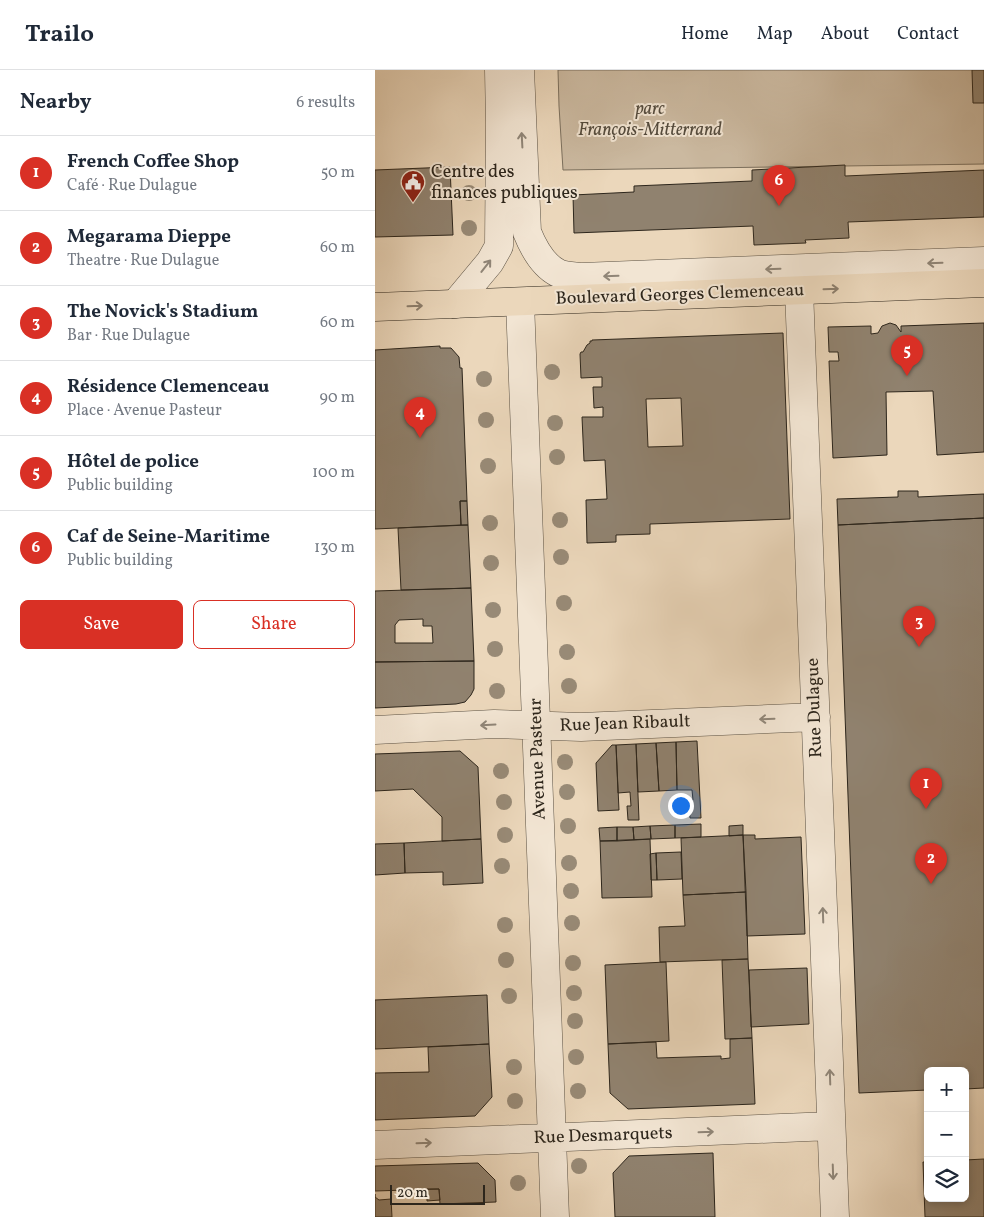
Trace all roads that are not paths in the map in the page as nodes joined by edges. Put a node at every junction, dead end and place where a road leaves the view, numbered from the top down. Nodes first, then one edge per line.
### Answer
1 (499, 70) edge
2 (520, 70) edge
3 (984, 261) edge
4 (984, 283) edge
5 (799, 290) junction
6 (520, 302) junction
7 (455, 304) junction
8 (375, 307) edge
9 (815, 716) junction
10 (536, 726) junction
11 (375, 730) edge
12 (831, 1126) junction
13 (552, 1138) junction
14 (375, 1145) edge
15 (555, 1217) edge
16 (835, 1217) edge

7 -> 1 street
3 -> 2 street
5 -> 4 main road, Boulevard Georges Clemenceau
5 - 6 main road, Boulevard Georges Clemenceau
5 - 9 street, Rue Dulague
6 - 7 main road, Boulevard Georges Clemenceau
6 - 10 street, Avenue Pasteur
8 -> 7 main road, Boulevard Georges Clemenceau
9 -> 10 street, Rue Jean Ribault
12 -> 9 street, Rue Dulague
10 -> 11 street, Rue Jean Ribault
10 - 13 street, Avenue Pasteur
13 -> 12 street, Rue Desmarquets
12 -> 16 street, Rue Dulague
14 -> 13 street, Rue Desmarquets
13 - 15 street, Avenue Pasteur

